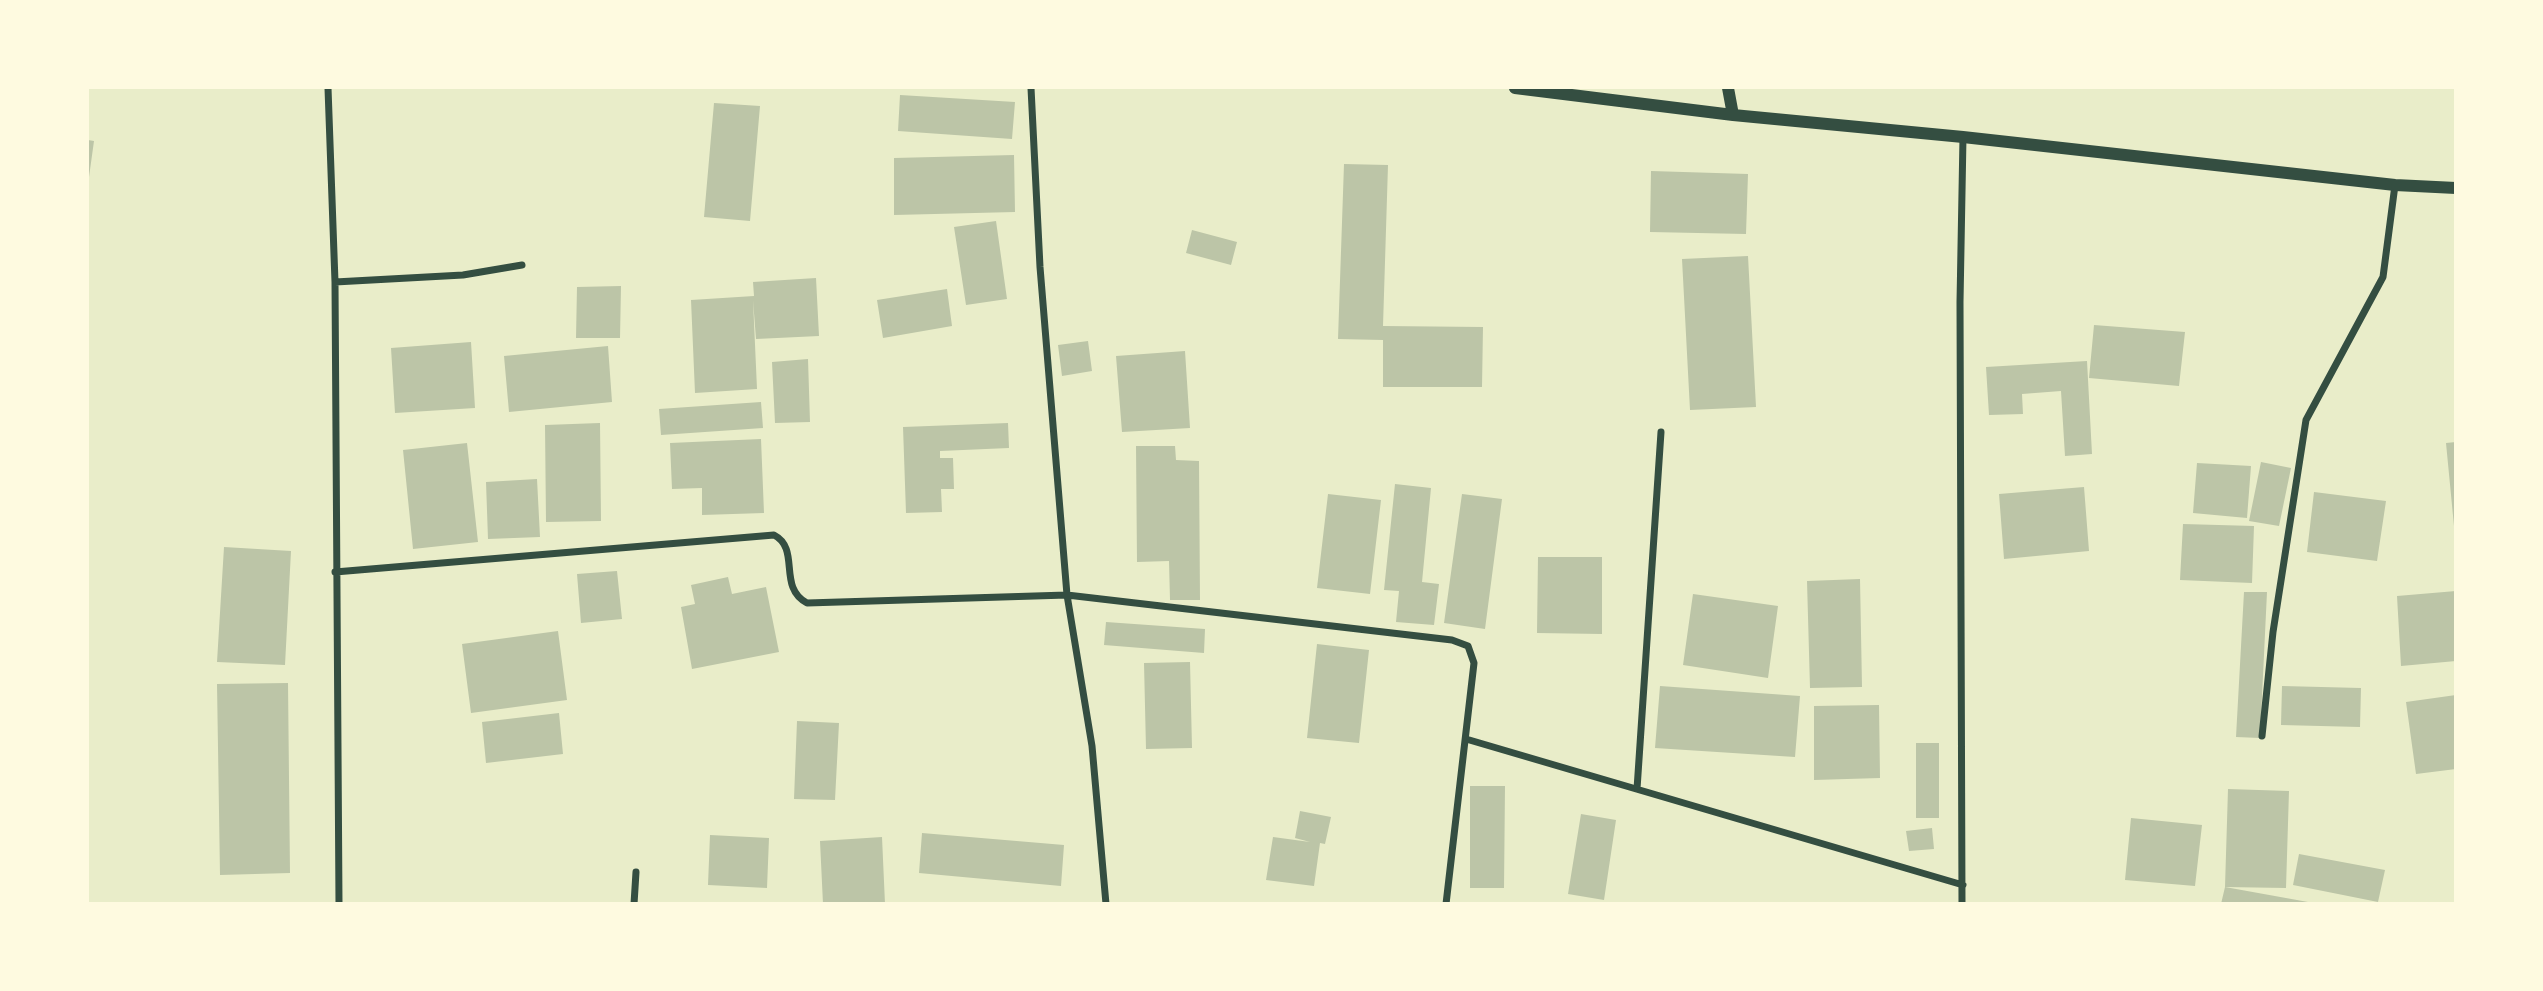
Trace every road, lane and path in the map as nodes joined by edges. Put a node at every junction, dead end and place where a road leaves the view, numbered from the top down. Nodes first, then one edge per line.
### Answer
1 (328, 88) edge
2 (1031, 88) edge
3 (1515, 88) edge
4 (1728, 88) edge
5 (1733, 116) junction
6 (1963, 137) junction
7 (2395, 185) junction
8 (2455, 188) edge
9 (522, 265) dead end
10 (335, 282) junction
11 (1661, 432) dead end
12 (335, 572) junction
13 (1067, 594) junction
14 (2262, 736) dead end
15 (1466, 738) junction
16 (1637, 789) junction
17 (636, 872) dead end
18 (1964, 886) junction
19 (339, 904) edge
20 (634, 904) edge
21 (1106, 904) edge
22 (1446, 904) edge
23 (1962, 904) edge

1 - 10 street
2 - 13 street
3 - 5 street
4 - 5 street
5 - 6 street
6 - 7 street
6 - 18 street
7 - 8 street
7 - 14 street
9 - 10 street
10 - 12 street
11 - 16 street
12 - 13 street
12 - 19 street
13 - 15 street
13 - 21 street
15 - 16 street
15 - 22 street
16 - 18 street
17 - 20 street
18 - 23 street

